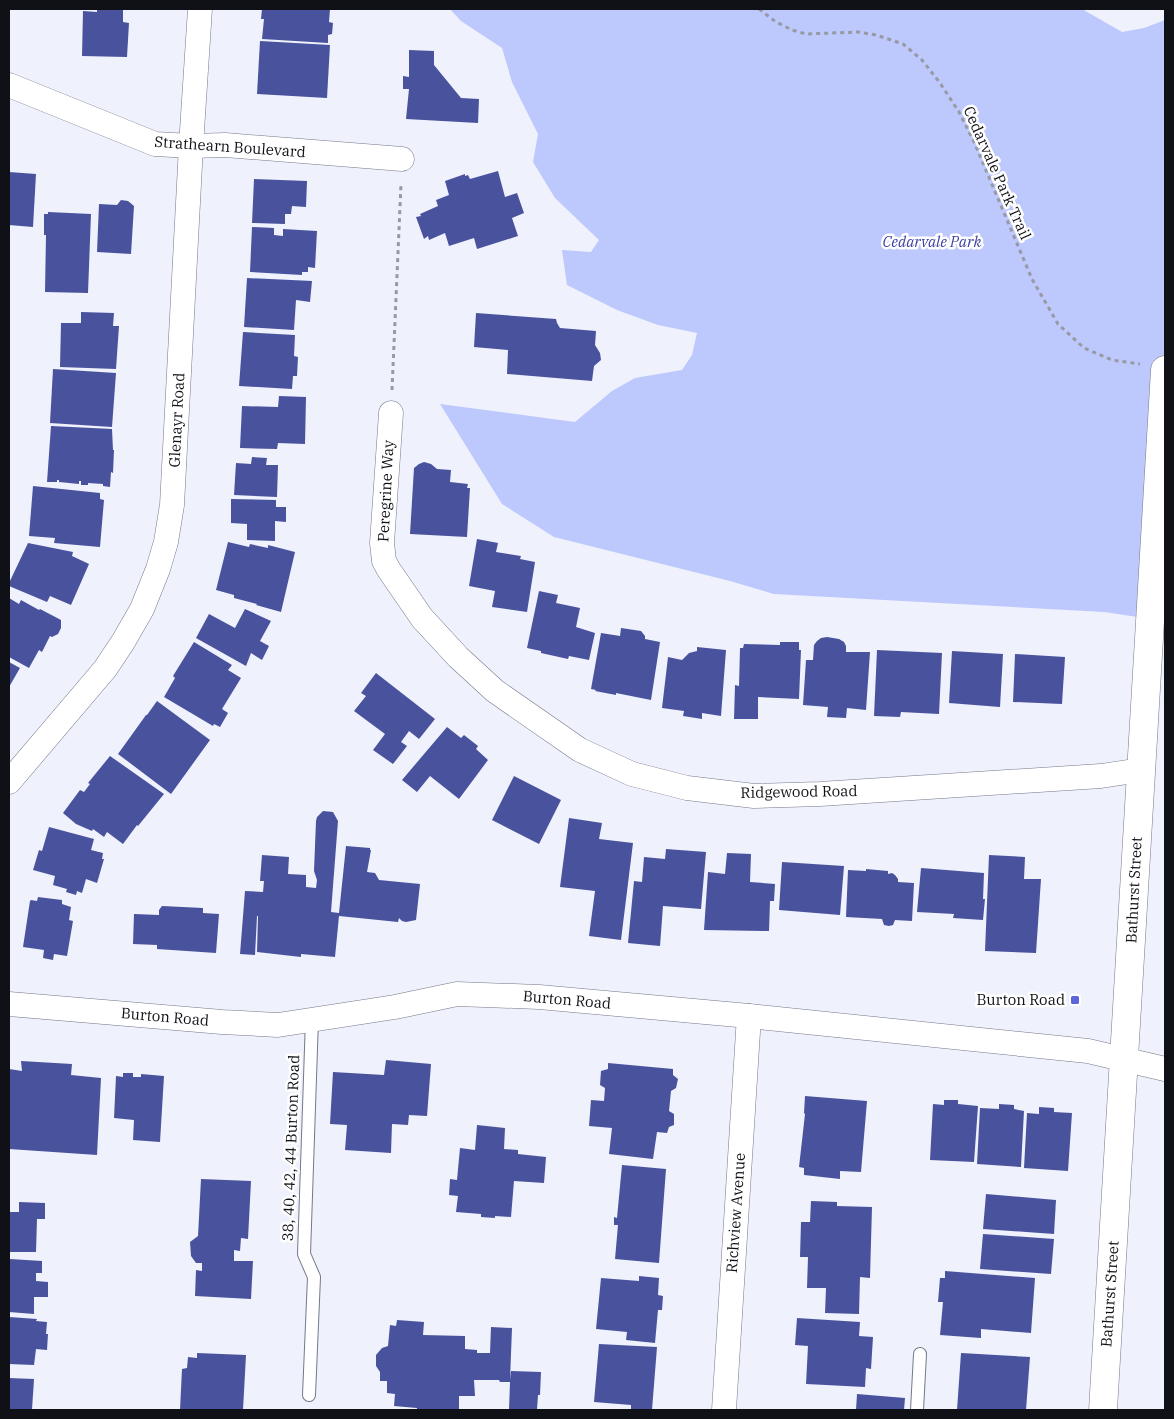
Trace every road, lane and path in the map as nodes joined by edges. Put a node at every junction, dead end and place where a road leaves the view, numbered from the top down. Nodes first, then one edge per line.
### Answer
1 (200, 9) edge
2 (759, 9) edge
3 (9, 85) edge
4 (191, 146) junction
5 (402, 159) joint
6 (1156, 367) edge
7 (391, 413) joint
8 (422, 618) joint
9 (1141, 770) junction
10 (9, 782) edge
11 (9, 1004) edge
12 (749, 1016) junction
13 (312, 1019) junction
14 (1125, 1060) junction
15 (1165, 1069) edge
16 (920, 1354) dead end
17 (309, 1395) dead end
18 (724, 1410) edge
19 (917, 1410) edge
20 (1103, 1410) edge

1 - 4 street, Glenayr Road
2 - 6 path, Cedarvale Park Trail
3 - 4 street, Strathearn Boulevard
4 - 5 street, Strathearn Boulevard
4 - 10 street, Glenayr Road
5 - 7 path
6 - 9 main road, Bathurst Street
7 - 8 street, Peregrine Way
8 - 9 street, Ridgewood Road
9 - 14 main road, Bathurst Street
11 - 13 street, Burton Road
12 - 13 street, Burton Road
12 - 14 street, Burton Road
12 - 18 street, Richview Avenue
13 - 17 lane, 38, 40, 42, 44 Burton Road
14 - 15 street, Burton Road
14 - 20 main road, Bathurst Street
16 - 19 lane

